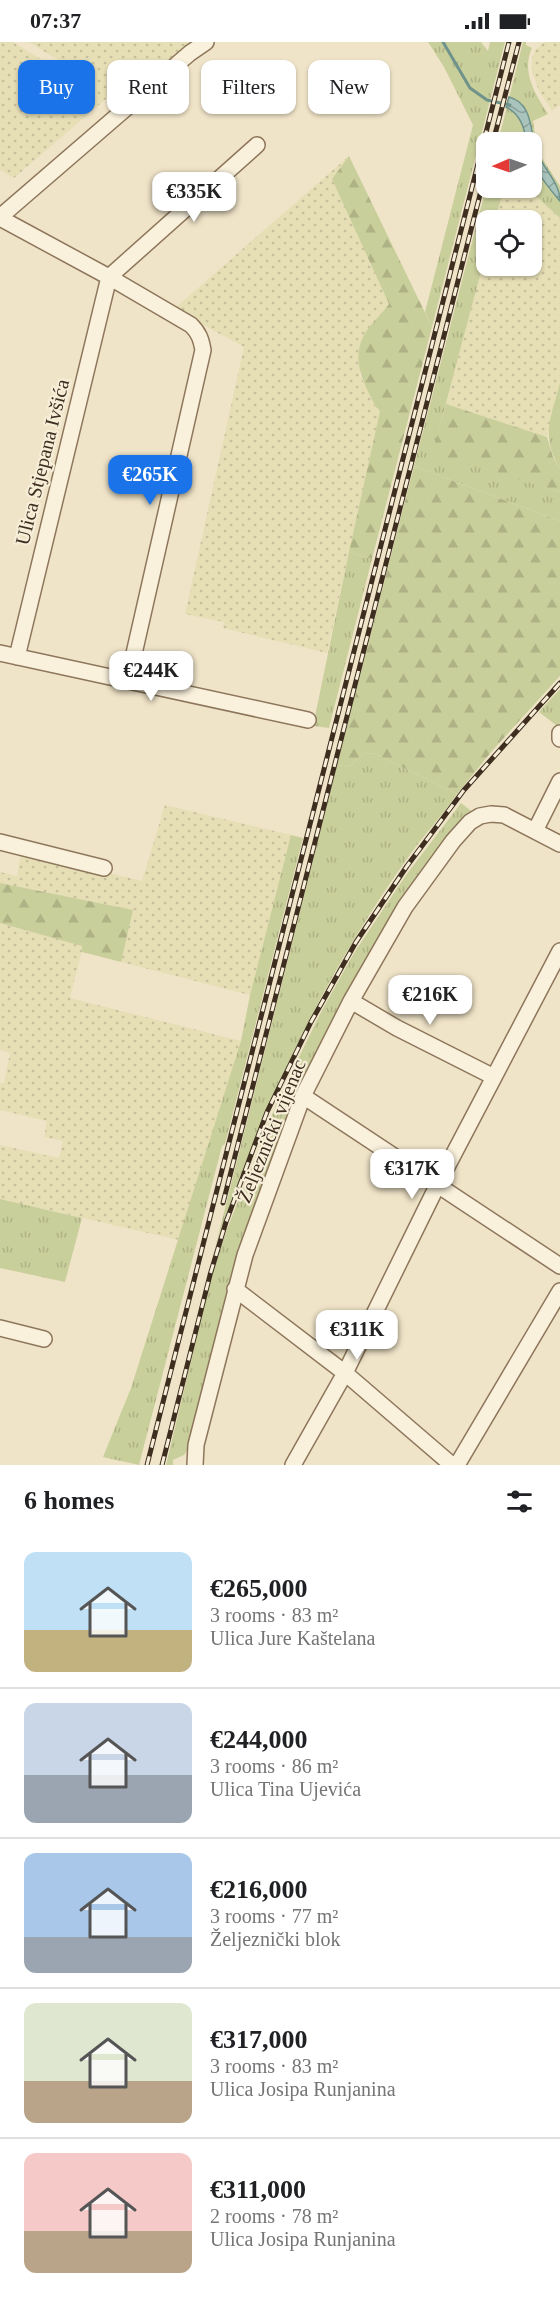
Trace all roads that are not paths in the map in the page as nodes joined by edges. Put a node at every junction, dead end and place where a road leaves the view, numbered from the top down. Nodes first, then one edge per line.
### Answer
1 (206, 42) edge
2 (257, 145) dead end
3 (0, 217) edge
4 (109, 277) junction
5 (0, 653) edge
6 (17, 657) junction
7 (128, 681) junction
8 (308, 720) dead end
9 (560, 733) edge
10 (560, 740) edge
11 (560, 782) edge
12 (535, 831) junction
13 (0, 842) edge
14 (560, 844) edge
15 (104, 868) dead end
16 (560, 951) edge
17 (351, 1001) junction
18 (494, 1077) junction
19 (303, 1096) junction
20 (438, 1184) junction
21 (560, 1266) edge
22 (235, 1289) junction
23 (560, 1291) edge
24 (0, 1328) edge
25 (44, 1339) dead end
26 (345, 1373) junction
27 (195, 1465) edge
28 (293, 1465) edge
29 (452, 1465) edge
30 (457, 1465) edge

1 - 3 street
2 - 4 street
3 - 4 street
4 - 6 street, Ulica Stjepana Ivšića
4 - 7 street
5 - 6 street
6 - 7 street
7 - 8 street
9 - 10 street
11 - 12 street
12 - 14 street
12 - 17 street, Željeznički vijenac
13 - 15 street
16 - 18 street
17 - 18 street
17 - 19 street, Željeznički vijenac
18 - 20 street
19 - 20 street
19 - 22 street, Željeznički vijenac
20 - 21 street
20 - 26 street
22 - 26 street
22 - 27 street, Željeznički vijenac
23 - 30 street
24 - 25 street
26 - 28 street
26 - 29 street

